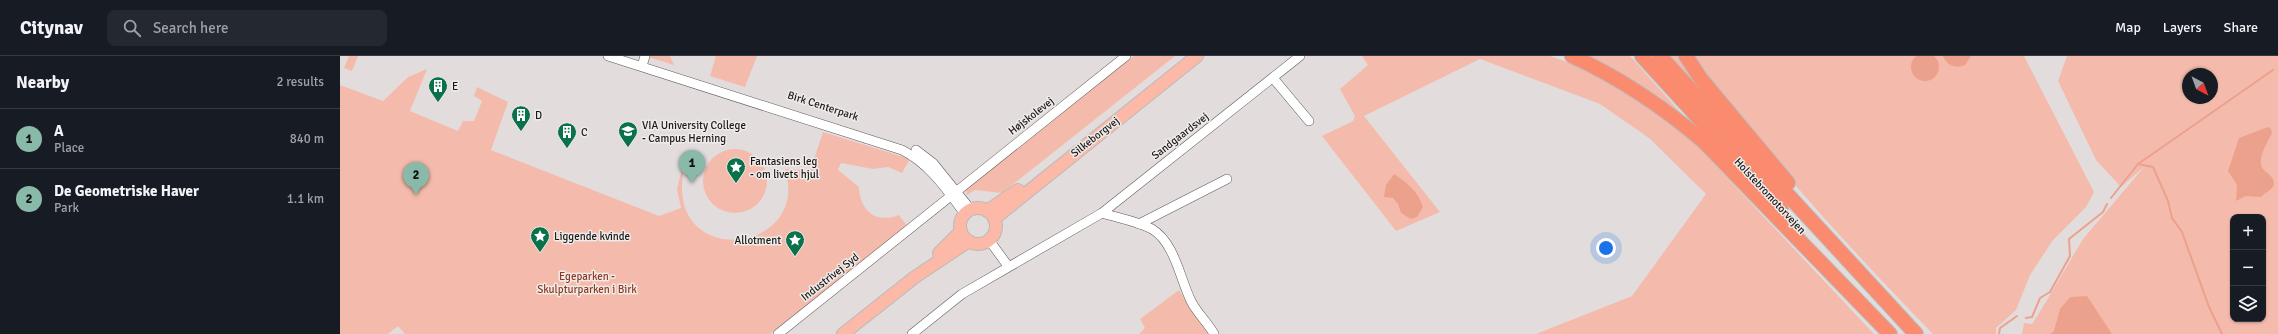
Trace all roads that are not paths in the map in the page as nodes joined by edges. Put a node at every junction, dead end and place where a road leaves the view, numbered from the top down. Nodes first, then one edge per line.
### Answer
1 (608, 56) edge
2 (626, 56) edge
3 (1126, 56) edge
4 (1187, 56) edge
5 (1197, 56) edge
6 (1300, 56) edge
7 (1572, 56) edge
8 (1642, 56) edge
9 (1660, 56) edge
10 (1686, 56) edge
11 (643, 61) edge
12 (1273, 78) junction
13 (1309, 121) dead end
14 (1227, 179) dead end
15 (954, 193) junction
16 (968, 212) junction
17 (1102, 213) junction
18 (991, 215) junction
19 (1139, 224) junction
20 (961, 231) junction
21 (898, 239) joint
22 (989, 240) junction
23 (969, 241) junction
24 (1008, 266) junction
25 (915, 277) junction
26 (1874, 290) junction
27 (778, 334) edge
28 (843, 334) edge
29 (912, 334) edge
30 (1214, 334) edge
31 (1890, 334) edge
32 (1898, 334) edge
33 (1916, 334) edge

1 - 11 street, Birk Centerpark
2 - 11 street, Birk Centerpark
3 - 15 street, Højskolevej
4 - 18 main road, Silkeborgvej
5 - 18 main road, Silkeborgvej
6 - 12 street, Sandgaardsvej
7 - 31 highway
8 - 32 highway, Holstebromotorvejen
9 - 26 highway, Holstebromotorvejen
10 - 26 highway
11 - 15 street, Birk Centerpark
12 - 13 street
12 - 17 street, Sandgaardsvej
14 - 19 street
15 - 16 street, Birk Centerpark
15 - 21 street, Højskolevej
16 - 18 main road
16 - 20 main road
17 - 19 street
17 - 24 street, Sandgaardsvej
18 - 22 main road
19 - 30 street
20 - 23 main road
20 - 25 main road
21 - 27 street, Industrivej Syd
22 - 23 main road
22 - 24 street
23 - 25 main road
24 - 29 street, Sandgaardsvej
25 - 28 main road
26 - 33 highway, Holstebromotorvejen

